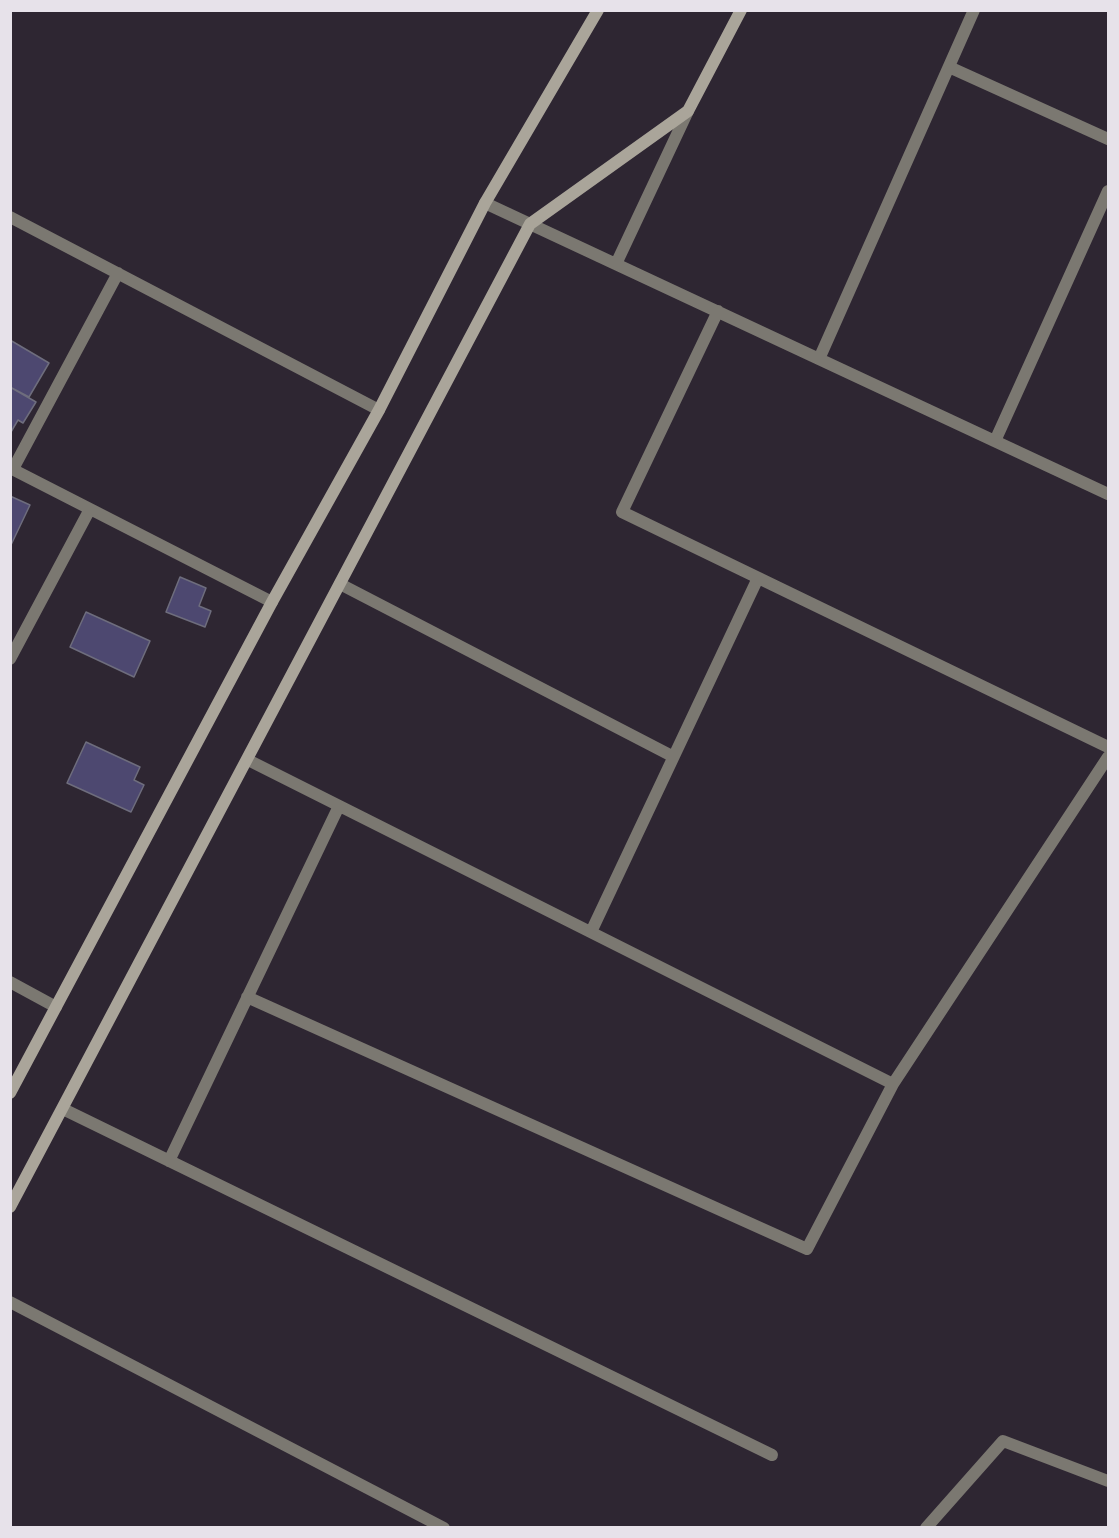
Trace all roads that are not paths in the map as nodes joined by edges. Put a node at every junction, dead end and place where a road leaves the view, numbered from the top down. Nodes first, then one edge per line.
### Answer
1 (598, 10) edge
2 (741, 10) edge
3 (974, 10) edge
4 (949, 67) junction
5 (688, 111) junction
6 (1108, 139) edge
7 (1108, 191) edge
8 (485, 203) junction
9 (10, 217) edge
10 (530, 224) junction
11 (616, 264) junction
12 (118, 273) junction
13 (718, 311) junction
14 (819, 359) junction
15 (379, 410) junction
16 (995, 441) junction
17 (12, 468) edge
18 (1108, 494) edge
19 (90, 509) junction
20 (758, 578) junction
21 (340, 584) junction
22 (272, 602) junction
23 (10, 659) edge
24 (1108, 747) edge
25 (672, 756) junction
26 (1108, 757) edge
27 (248, 760) junction
28 (339, 806) junction
29 (591, 932) junction
30 (10, 982) edge
31 (247, 996) junction
32 (56, 1007) junction
33 (893, 1084) junction
34 (10, 1093) edge
35 (63, 1109) junction
36 (169, 1161) junction
37 (10, 1207) edge
38 (10, 1302) edge
39 (772, 1455) dead end
40 (1108, 1481) edge
41 (444, 1527) edge
42 (926, 1527) edge

1 - 8 street
2 - 5 street
3 - 4 street
4 - 6 street
4 - 14 street
5 - 10 street
5 - 11 street
7 - 16 street
8 - 10 street
8 - 15 street
9 - 12 street
10 - 11 street
10 - 21 street
11 - 13 street
12 - 15 street
12 - 17 street
13 - 14 street
13 - 20 street
14 - 16 street
15 - 22 street
16 - 18 street
17 - 19 street
19 - 22 street
19 - 23 street
20 - 24 street
20 - 25 street
21 - 25 street
21 - 27 street
22 - 32 street
25 - 29 street
26 - 33 street
27 - 28 street
27 - 35 street
28 - 29 street
28 - 31 street
29 - 33 street
30 - 32 street
31 - 33 street
31 - 36 street
32 - 34 street
35 - 36 street
35 - 37 street
36 - 39 street
38 - 41 street
40 - 42 street

